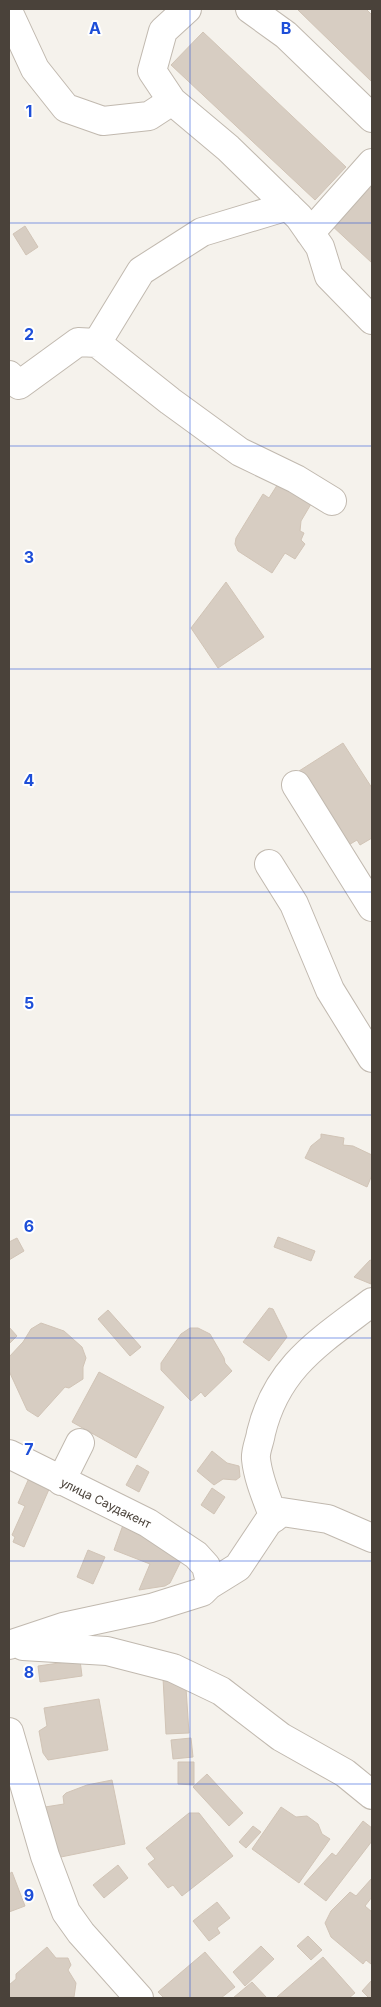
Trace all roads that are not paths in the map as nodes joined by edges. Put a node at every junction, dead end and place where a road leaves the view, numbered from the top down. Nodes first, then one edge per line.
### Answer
1 (187, 9) edge
2 (250, 9) edge
3 (9, 13) edge
4 (172, 101) junction
5 (372, 118) edge
6 (372, 163) edge
7 (288, 206) junction
8 (310, 233) junction
9 (372, 320) edge
10 (97, 343) junction
11 (9, 375) edge
12 (332, 501) dead end
13 (296, 785) dead end
14 (269, 864) dead end
15 (372, 907) edge
16 (372, 1058) edge
17 (372, 1302) edge
18 (80, 1443) dead end
19 (9, 1454) edge
20 (61, 1481) junction
21 (274, 1518) junction
22 (372, 1538) edge
23 (209, 1584) junction
24 (9, 1645) edge
25 (9, 1732) edge
26 (372, 1795) edge
27 (140, 1998) edge

1 - 4 street
2 - 5 street
3 - 4 street
4 - 7 street
6 - 8 street
7 - 8 street
7 - 10 street
8 - 9 street
10 - 11 street
10 - 12 street
13 - 15 street
14 - 16 street
17 - 21 street
18 - 20 street
19 - 20 street, улица Саудакент
20 - 23 street, улица Саудакент
21 - 22 street
21 - 23 street
23 - 24 street
24 - 26 street
25 - 27 street

